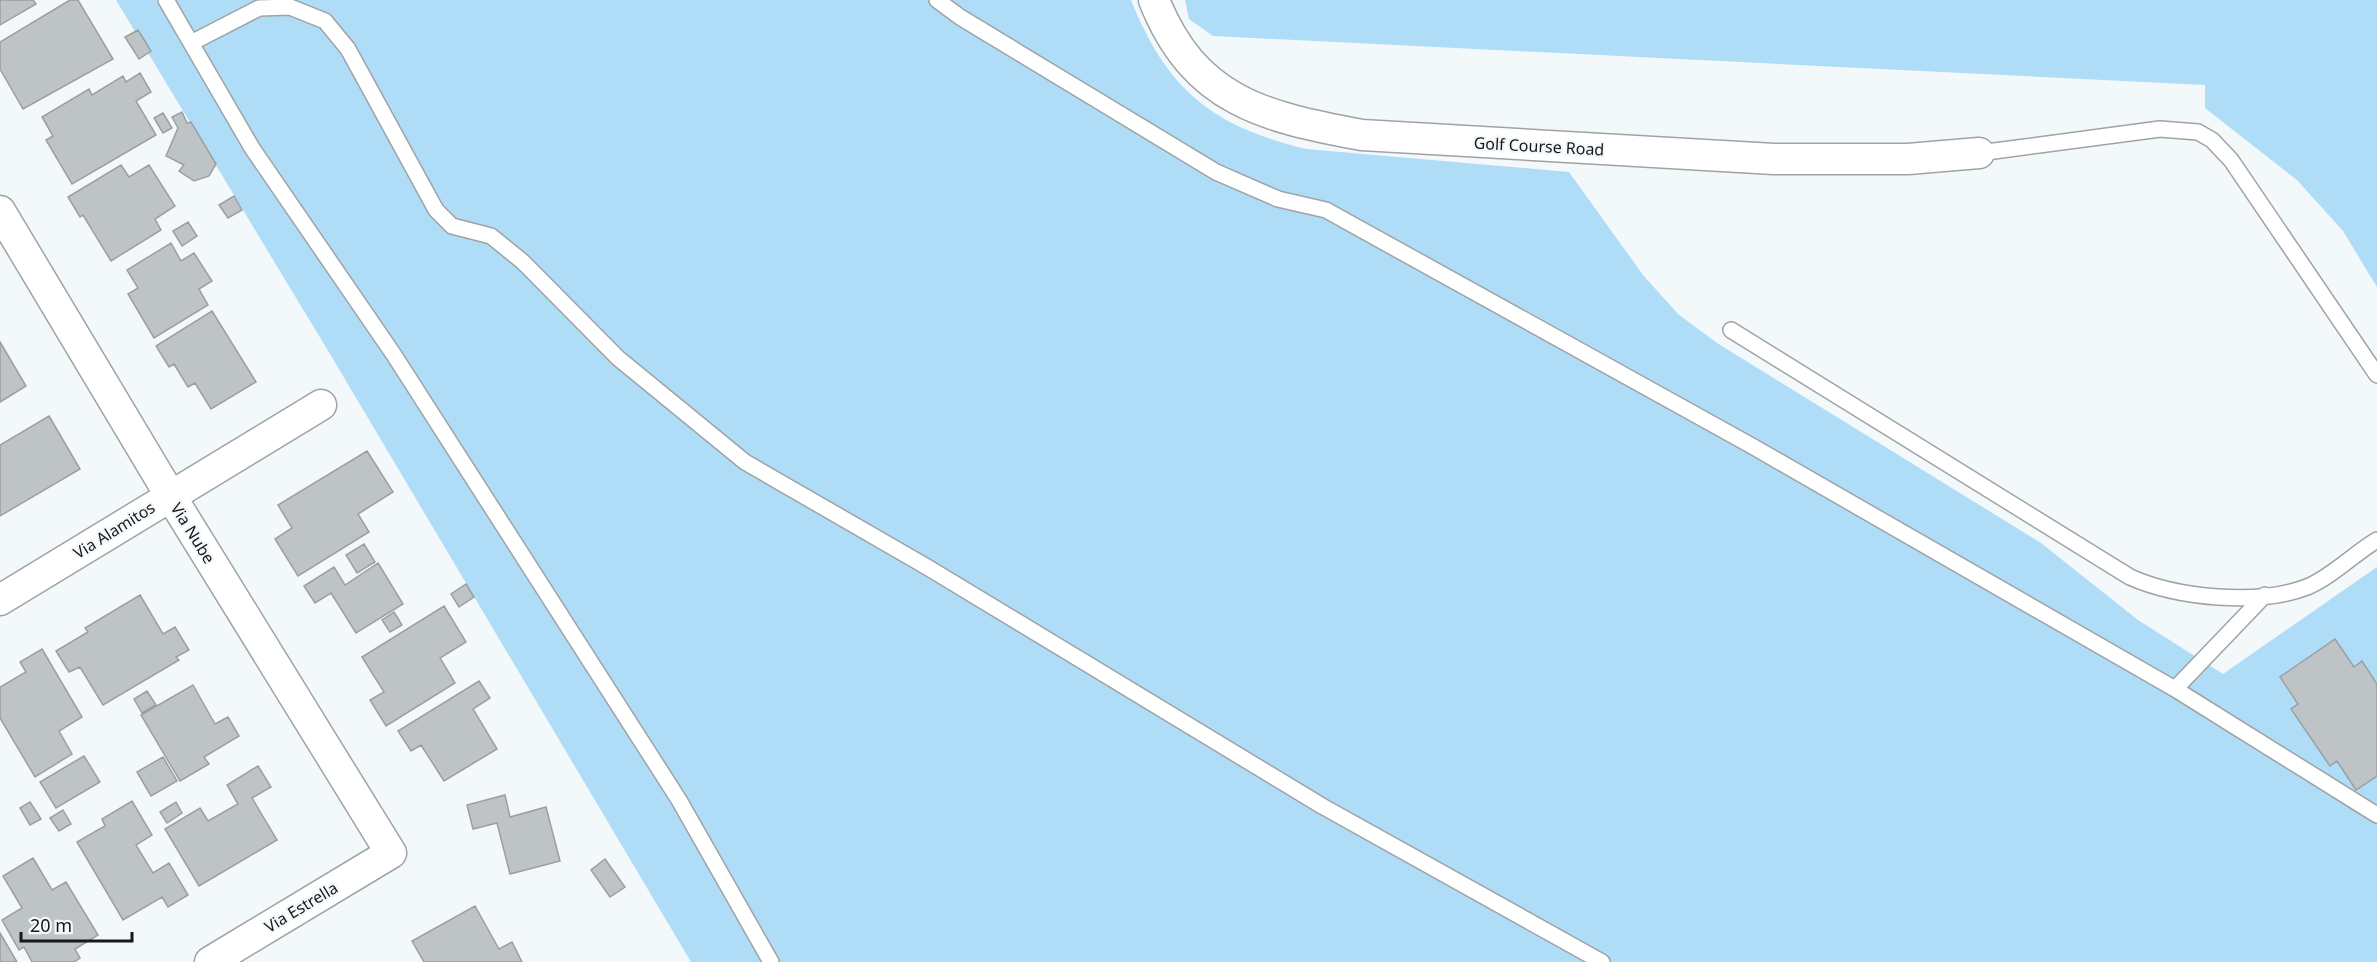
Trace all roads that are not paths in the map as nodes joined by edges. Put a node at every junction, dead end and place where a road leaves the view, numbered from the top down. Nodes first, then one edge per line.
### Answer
1 (166, 0) edge
2 (937, 0) edge
3 (1154, 0) edge
4 (191, 43) junction
5 (1980, 153) joint
6 (0, 211) edge
7 (1731, 330) dead end
8 (2377, 375) edge
9 (321, 405) dead end
10 (170, 495) junction
11 (2377, 540) edge
12 (2265, 595) junction
13 (0, 600) edge
14 (2175, 689) junction
15 (2377, 815) edge
16 (391, 853) joint
17 (210, 962) edge
18 (771, 962) edge
19 (1602, 962) edge

1 - 4 lane
2 - 14 lane
3 - 5 street, Golf Course Road
4 - 18 lane
4 - 19 lane
5 - 8 lane
6 - 10 street, Via Nube
7 - 12 lane
9 - 10 street, Via Alamitos
10 - 13 street, Via Alamitos
10 - 16 street, Via Nube
11 - 12 lane
12 - 14 lane
14 - 15 lane
16 - 17 street, Via Estrella

